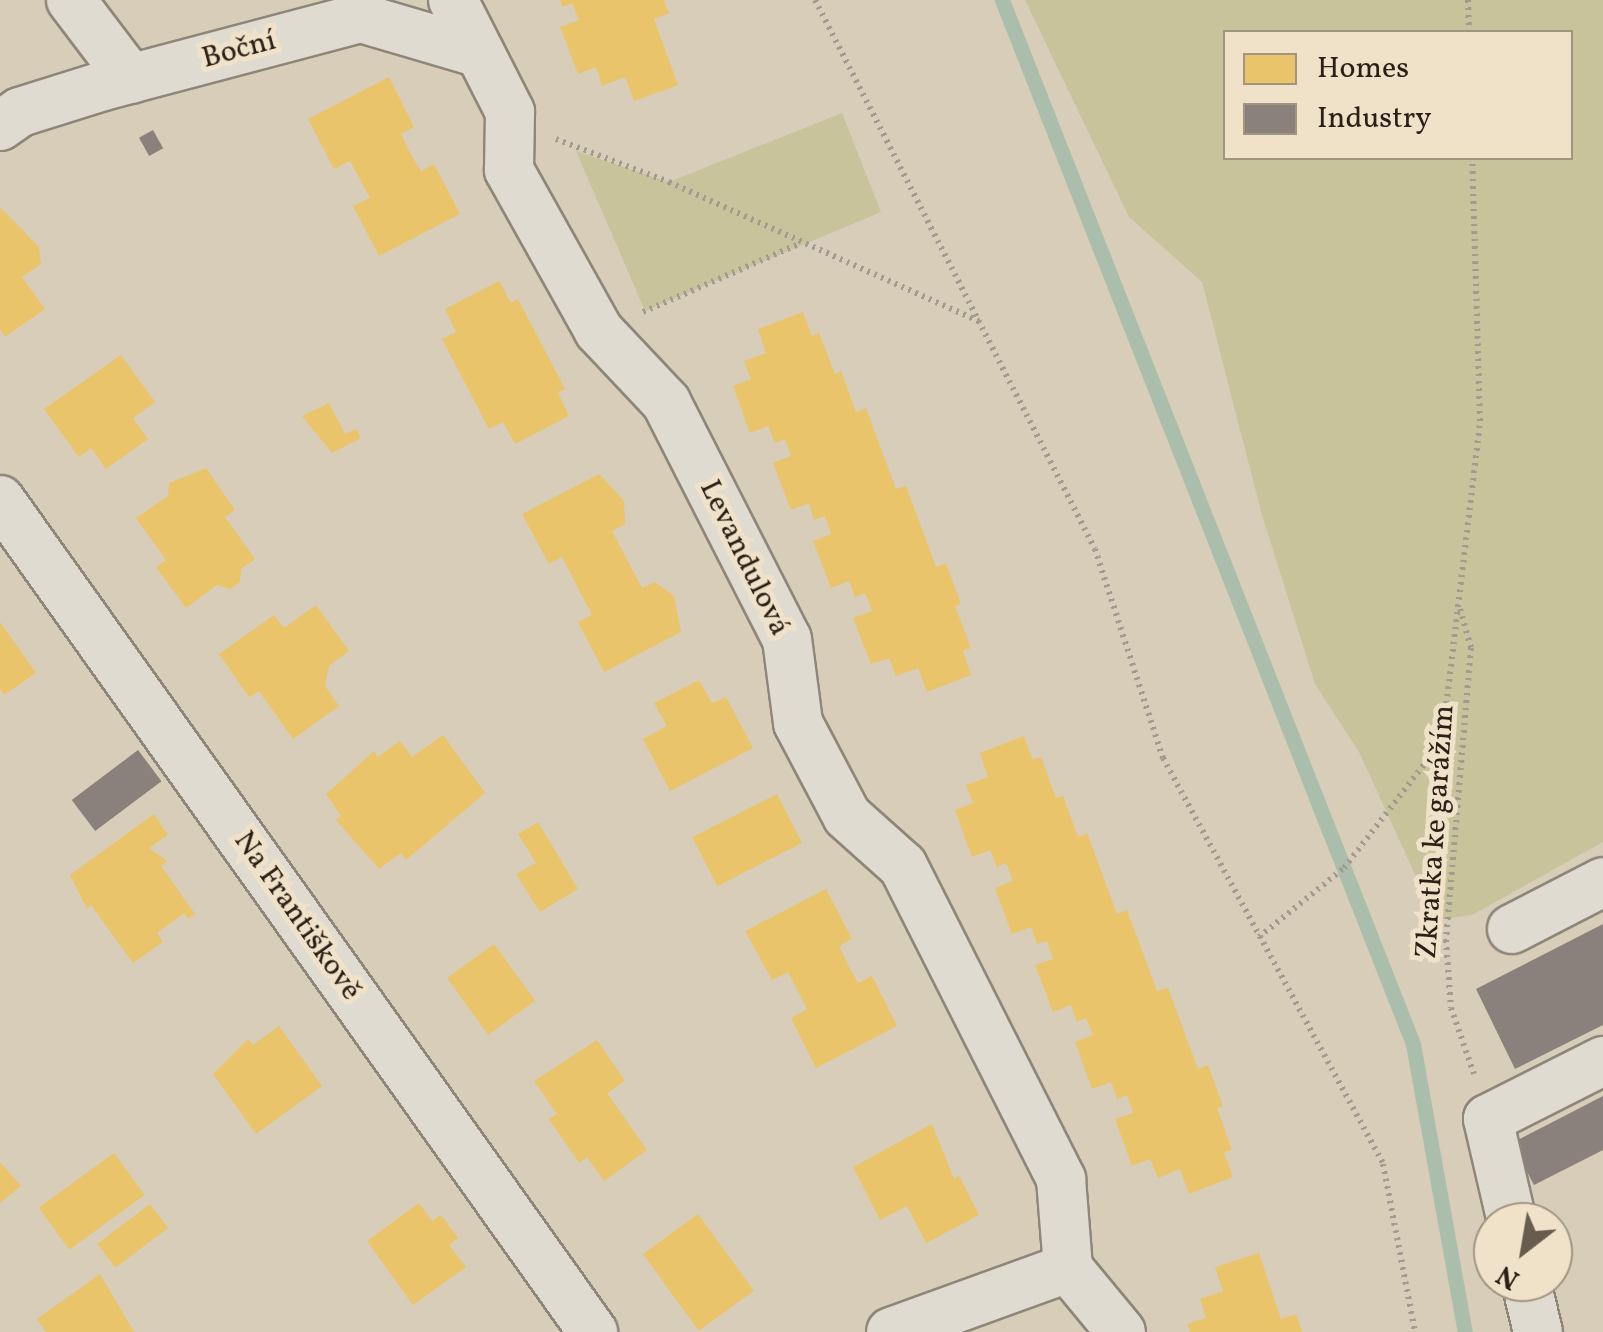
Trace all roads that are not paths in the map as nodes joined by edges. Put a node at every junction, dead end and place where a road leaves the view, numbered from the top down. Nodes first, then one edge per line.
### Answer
1 (71, 0) edge
2 (453, 0) edge
3 (340, 9) edge
4 (480, 54) junction
5 (130, 79) junction
6 (0, 126) edge
7 (0, 500) edge
8 (1603, 882) edge
9 (1512, 929) dead end
10 (1603, 1061) edge
11 (1507, 1202) edge
12 (1068, 1268) junction
13 (1531, 1302) edge
14 (593, 1332) edge
15 (891, 1332) edge
16 (1121, 1332) edge
17 (1538, 1332) edge

1 - 5 street
2 - 4 street, Levandulová
3 - 4 street, Boční
3 - 5 street, Boční
4 - 12 street, Levandulová
5 - 6 street, Boční
7 - 14 street, Na Františkově
8 - 9 street
10 - 11 street
12 - 15 street
12 - 16 street
13 - 17 street

